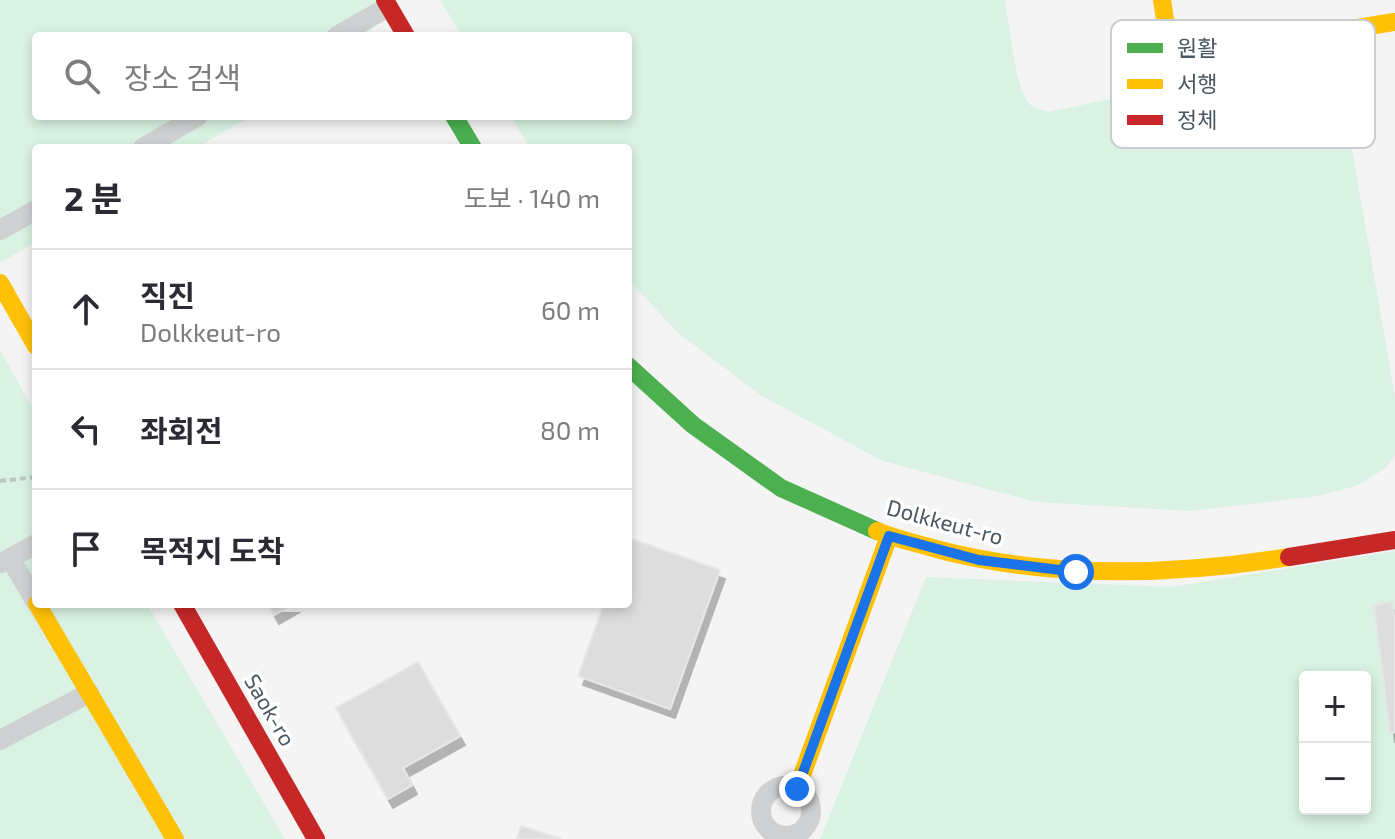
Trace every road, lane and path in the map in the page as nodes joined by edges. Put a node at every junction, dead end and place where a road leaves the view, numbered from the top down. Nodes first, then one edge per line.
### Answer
1 (1162, 0) edge
2 (1389, 0) edge
3 (386, 3) edge
4 (1165, 20) edge
5 (1394, 26) edge
6 (343, 32) edge
7 (404, 32) edge
8 (191, 120) edge
9 (456, 120) edge
10 (150, 144) edge
11 (471, 144) edge
12 (32, 212) edge
13 (0, 230) edge
14 (0, 283) edge
15 (32, 339) edge
16 (632, 370) edge
17 (32, 478) edge
18 (0, 482) edge
19 (889, 536) junction
20 (1395, 540) edge
21 (32, 546) edge
22 (5, 561) edge
23 (32, 596) edge
24 (40, 608) edge
25 (184, 608) edge
26 (89, 693) junction
27 (0, 740) edge
28 (797, 789) junction
29 (166, 836) edge
30 (779, 837) edge
31 (316, 839) edge

1 - 4 street
2 - 5 street
3 - 6 street
3 - 7 street
8 - 10 street
9 - 11 street
12 - 13 street
14 - 15 street
16 - 19 street, Dolkkeut-ro
17 - 18 path
19 - 20 street, Dolkkeut-ro
19 - 28 street
21 - 22 street
22 - 23 street
24 - 26 street
25 - 31 street, Saok-ro
26 - 27 street
26 - 29 street
28 - 30 street
28 - 30 street

